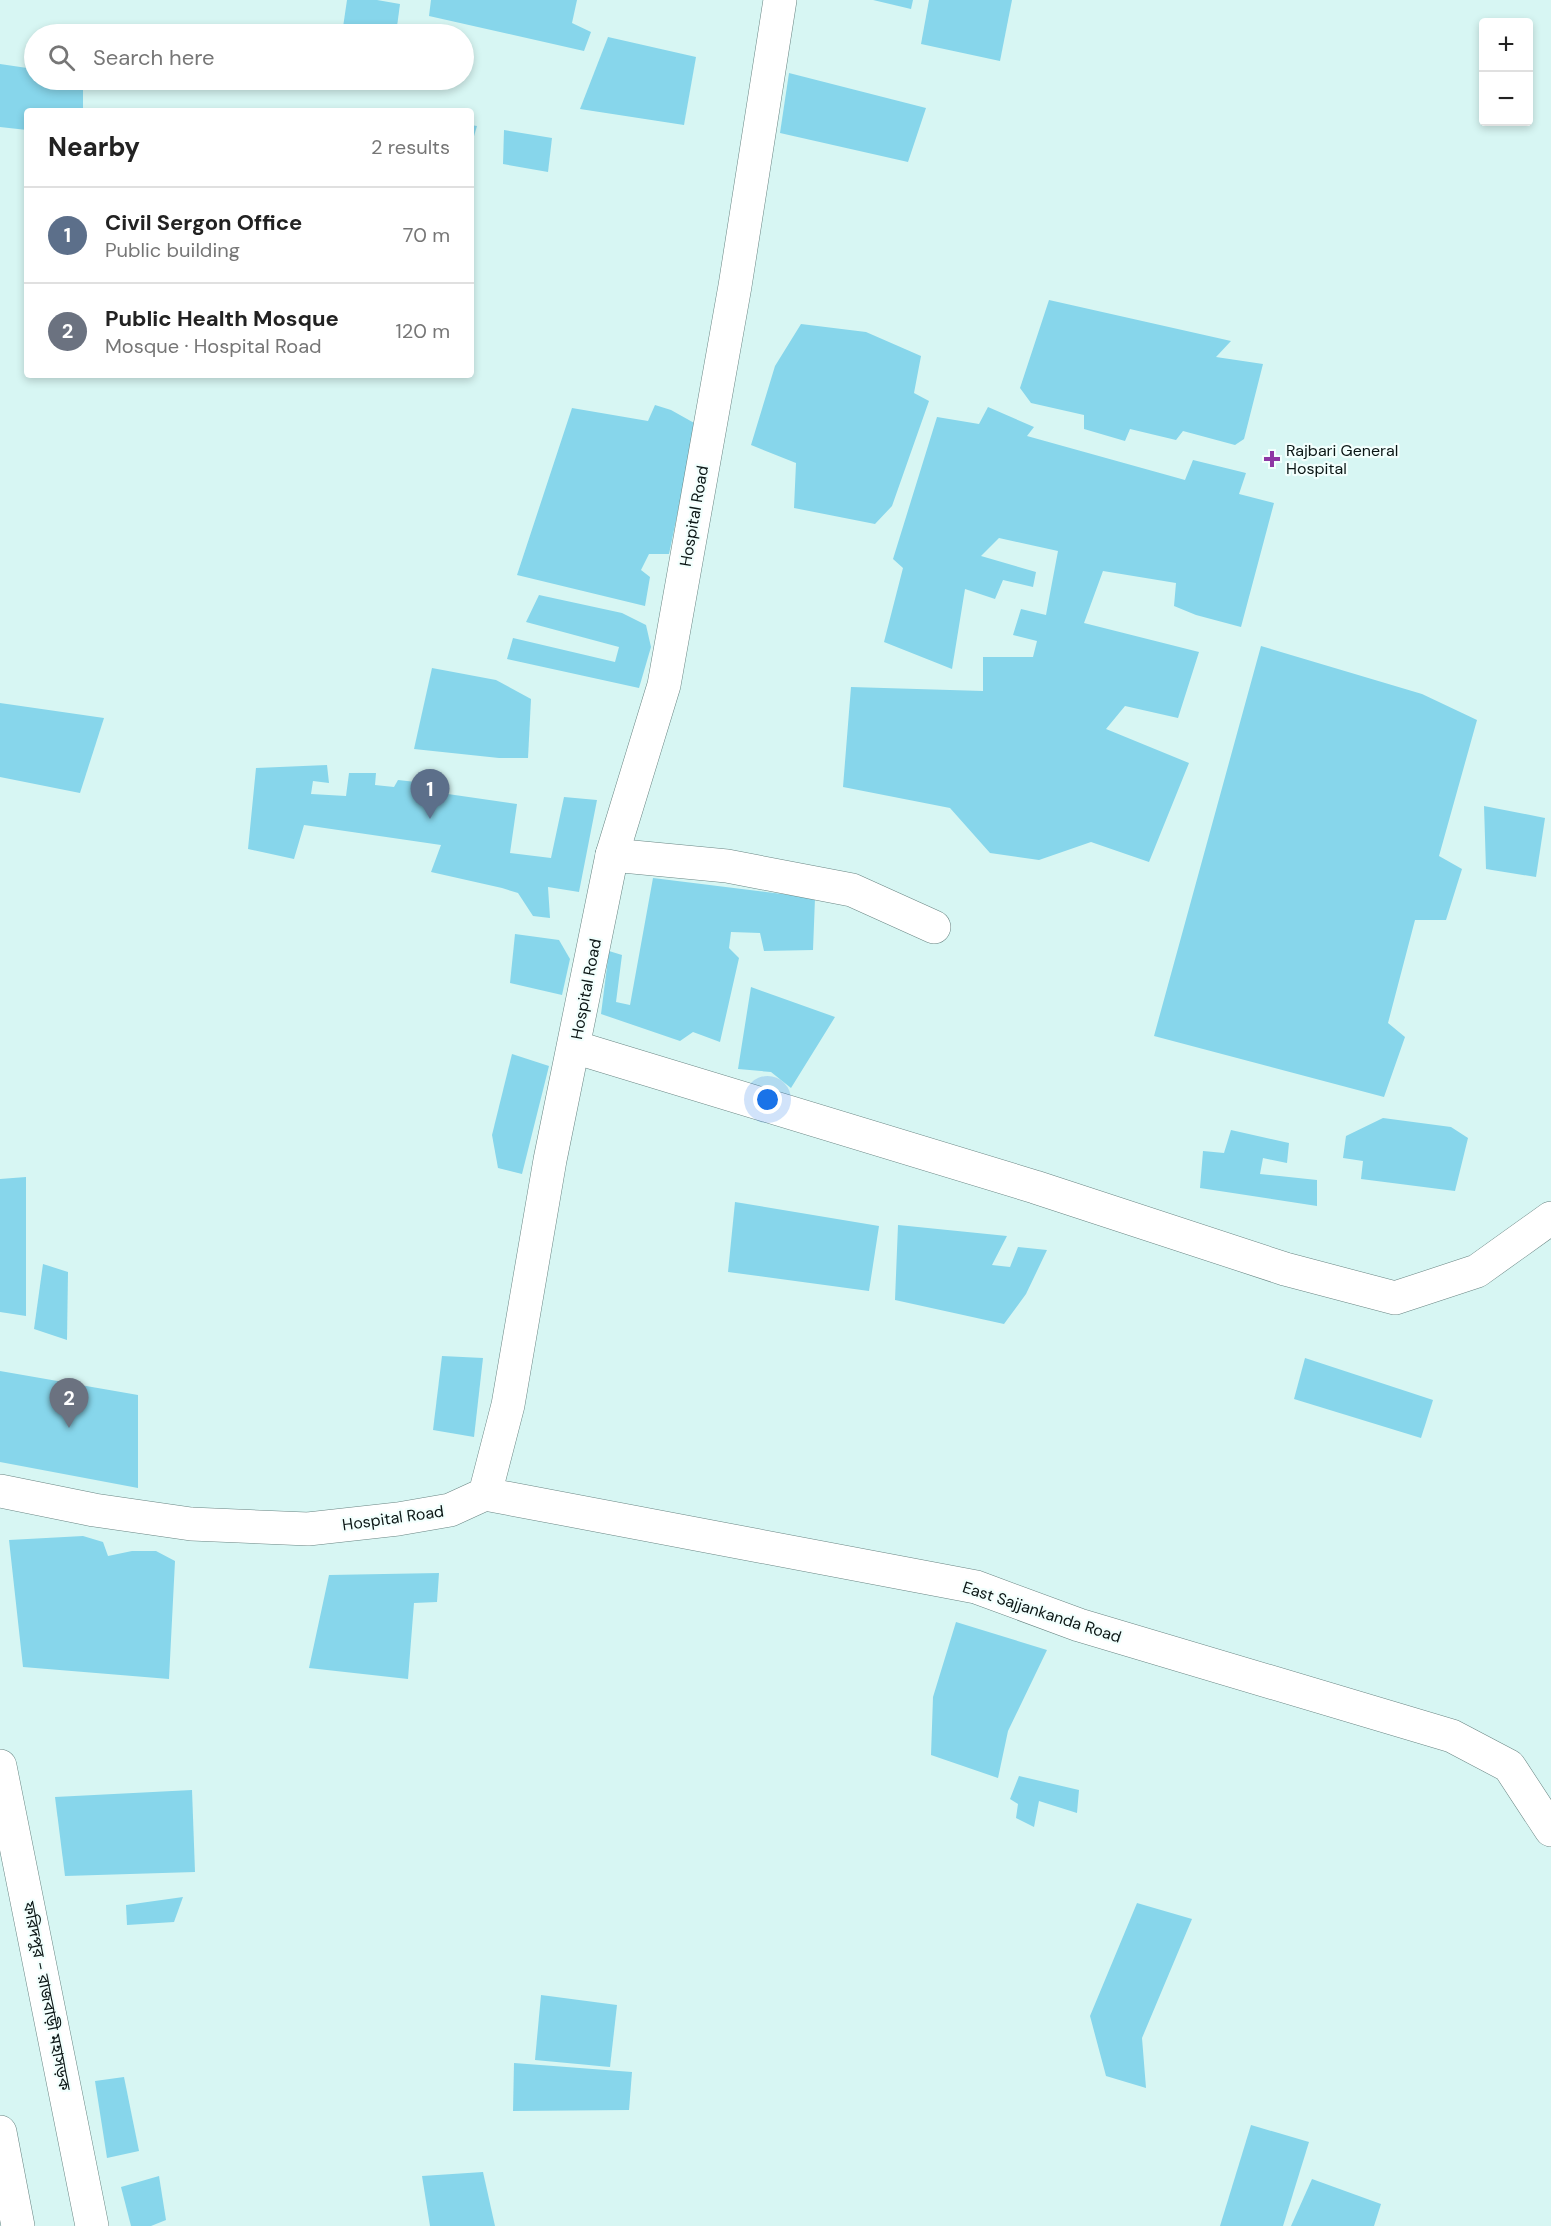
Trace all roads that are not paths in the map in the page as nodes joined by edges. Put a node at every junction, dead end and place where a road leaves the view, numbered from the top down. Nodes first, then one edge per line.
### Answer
1 (780, 0) edge
2 (612, 855) junction
3 (934, 927) dead end
4 (574, 1047) junction
5 (1551, 1218) edge
6 (0, 1491) edge
7 (485, 1494) junction
8 (0, 1766) edge
9 (1551, 1830) edge
10 (0, 2132) edge
11 (18, 2226) edge
12 (92, 2226) edge

1 - 2 street, Hospital Road
2 - 3 street
2 - 4 street, Hospital Road
4 - 5 street
4 - 7 street, Hospital Road
6 - 7 street, Hospital Road
7 - 9 street, East Sajjankanda Road
8 - 12 street, ফরিদপুর - রাজবাড়ী মহাসড়ক
10 - 11 street

